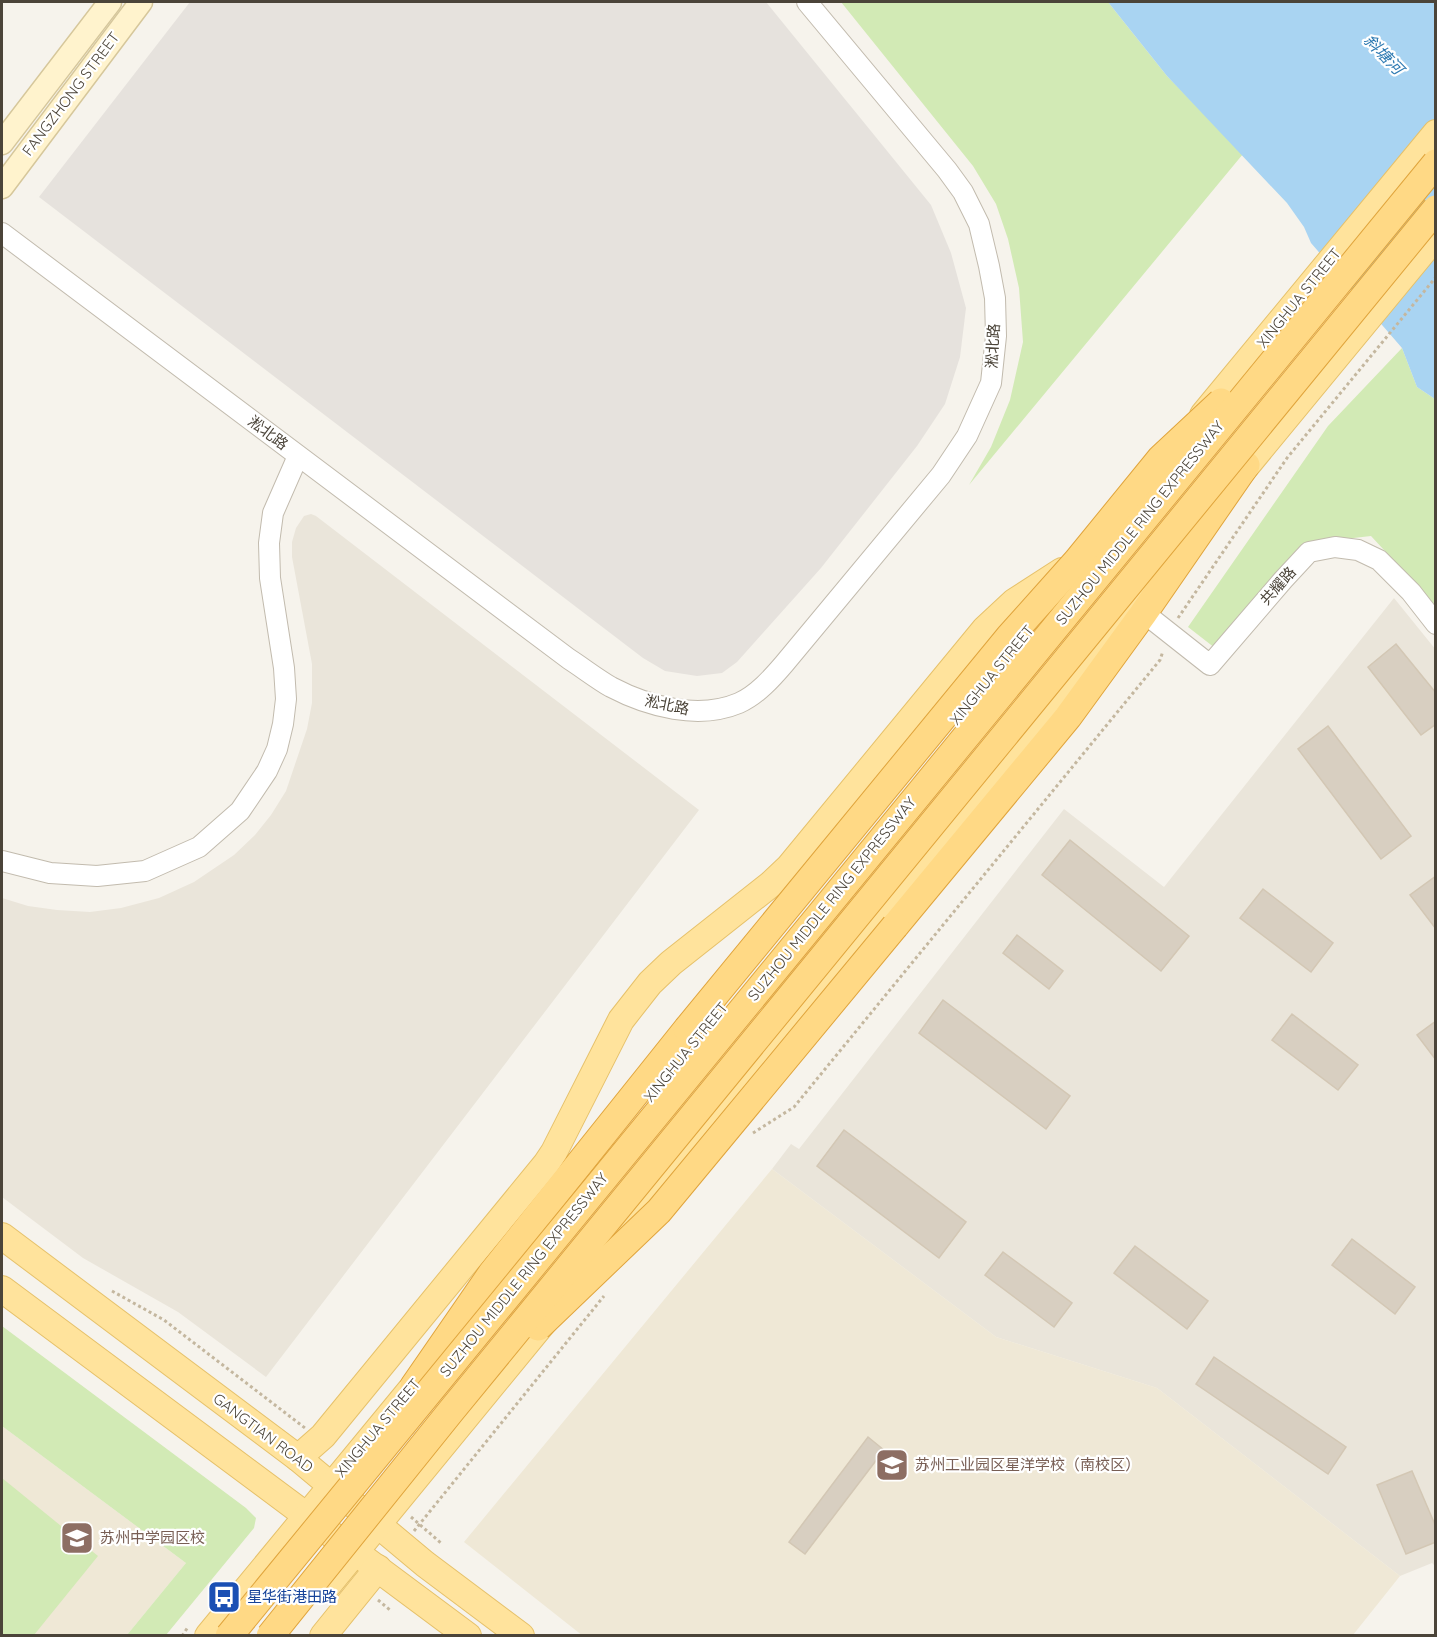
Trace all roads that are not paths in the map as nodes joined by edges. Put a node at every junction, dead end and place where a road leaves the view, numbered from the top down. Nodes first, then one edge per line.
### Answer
1 (110, 2) edge
2 (141, 2) edge
3 (807, 2) edge
4 (1436, 133) edge
5 (2, 143) edge
6 (1436, 164) edge
7 (2, 187) edge
8 (1436, 210) edge
9 (2, 233) edge
10 (1436, 236) edge
11 (1298, 330) junction
12 (298, 456) junction
13 (1246, 465) joint
14 (1093, 551) junction
15 (1137, 609) junction
16 (1436, 624) edge
17 (2, 861) edge
18 (2, 1236) edge
19 (2, 1289) edge
20 (414, 1386) junction
21 (451, 1411) junction
22 (298, 1458) junction
23 (330, 1485) junction
24 (307, 1515) junction
25 (377, 1524) junction
26 (355, 1552) junction
27 (378, 1568) junction
28 (208, 1635) edge
29 (229, 1635) edge
30 (270, 1635) edge
31 (286, 1635) edge
32 (323, 1635) edge
33 (468, 1635) edge
34 (521, 1635) edge

1 - 5 main road, FANGZHONG STREET
2 - 7 main road, FANGZHONG STREET
3 - 12 street, 淞北路
4 - 14 main road, XINGHUA STREET
6 - 11 highway, SUZHOU MIDDLE RING EXPRESSWAY, bridge
8 - 21 highway, SUZHOU MIDDLE RING EXPRESSWAY, bridge
9 - 12 street, 淞北路
10 - 13 main road
11 - 20 highway, bridge
11 - 29 highway, SUZHOU MIDDLE RING EXPRESSWAY, bridge
12 - 17 street
13 - 15 highway
14 - 20 main road, XINGHUA STREET
14 - 22 main road
15 - 16 street, 共耀路
15 - 21 highway, bridge
15 - 25 main road
18 - 22 main road, GANGTIAN ROAD
19 - 24 main road
20 - 23 main road, XINGHUA STREET
21 - 30 highway, SUZHOU MIDDLE RING EXPRESSWAY, bridge
22 - 23 main road, GANGTIAN ROAD
23 - 24 main road, XINGHUA STREET
23 - 25 main road, GANGTIAN ROAD
24 - 26 main road
24 - 28 main road, XINGHUA STREET
25 - 26 main road
25 - 34 main road, GANGTIAN ROAD
26 - 27 main road
26 - 31 main road
27 - 32 main road
27 - 33 main road

